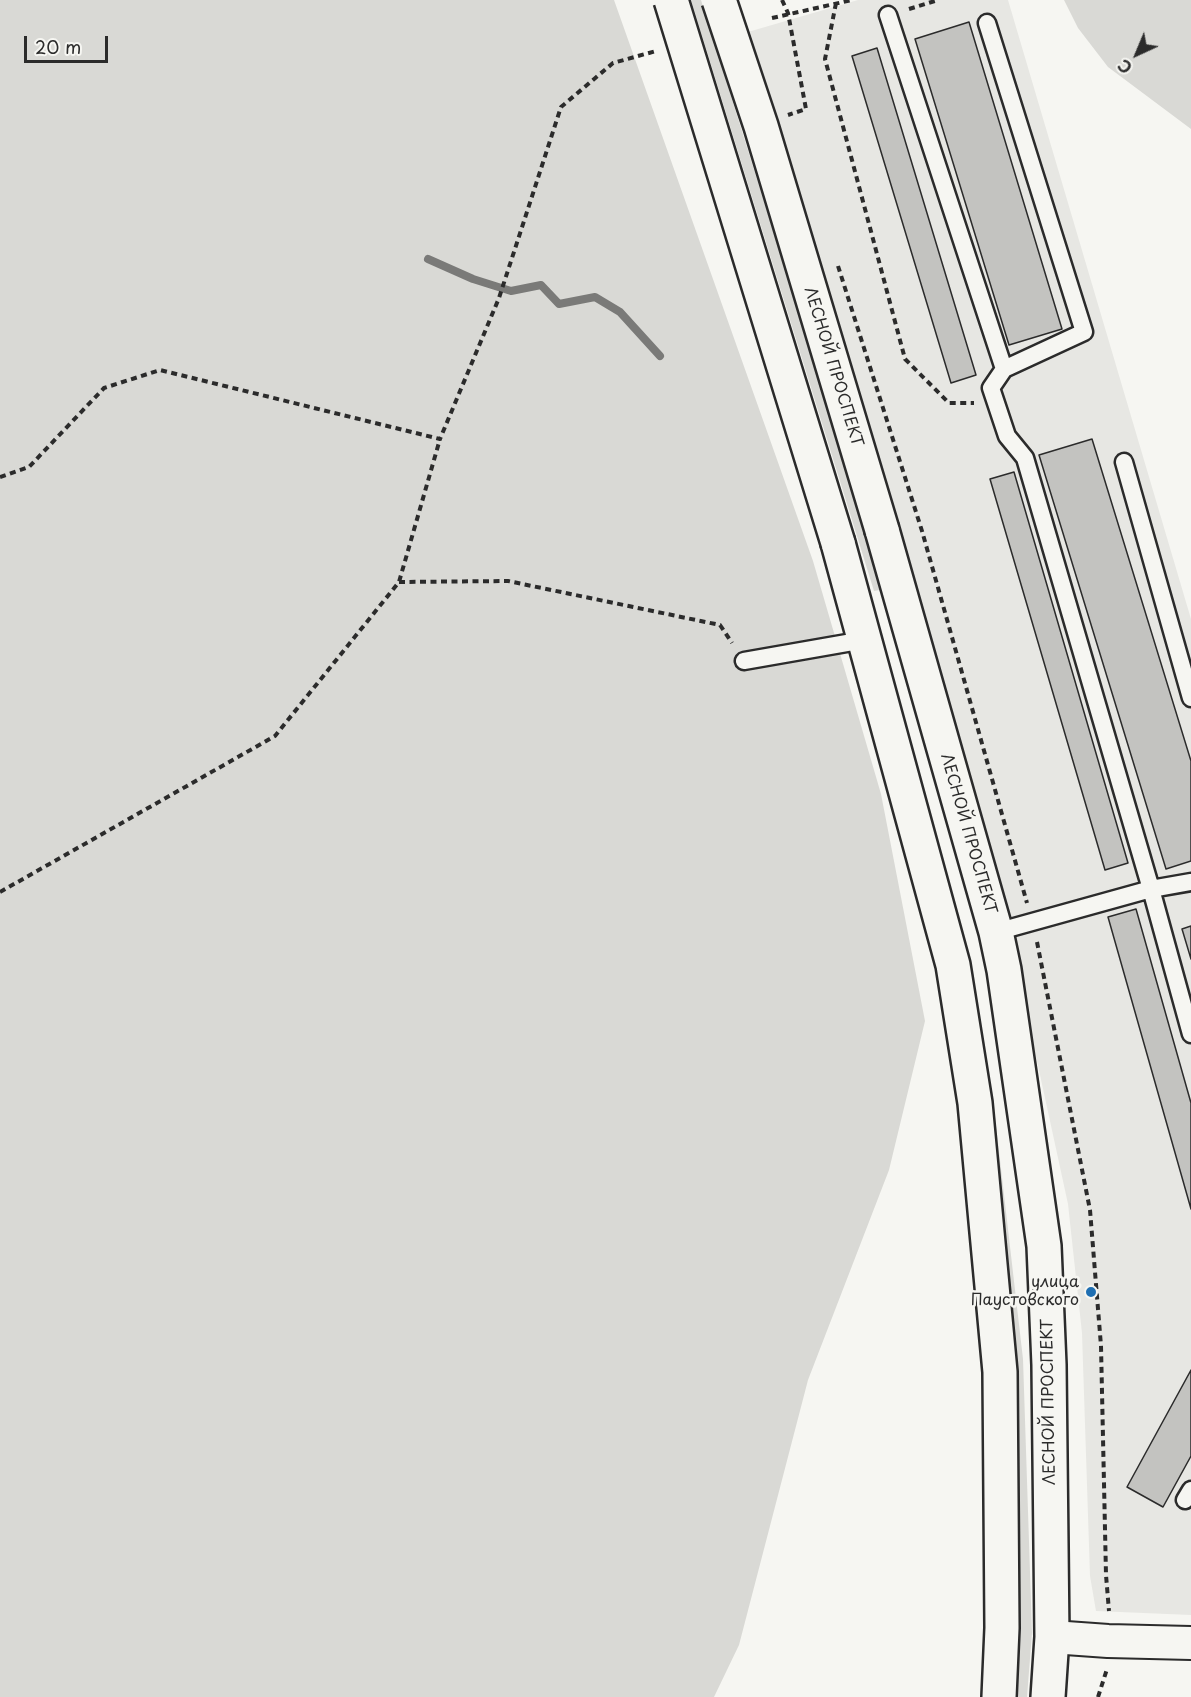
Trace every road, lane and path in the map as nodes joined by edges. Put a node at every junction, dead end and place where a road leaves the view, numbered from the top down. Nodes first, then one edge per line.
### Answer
1 (671, 0) edge
2 (719, 0) edge
3 (782, 0) edge
4 (852, 0) edge
5 (938, 0) edge
6 (836, 3) junction
7 (788, 13) junction
8 (888, 15) joint
9 (772, 18) dead end
10 (987, 23) dead end
11 (613, 63) dead end
12 (806, 110) dead end
13 (1004, 369) junction
14 (996, 402) junction
15 (440, 439) junction
16 (1124, 462) dead end
17 (0, 477) edge
18 (399, 582) junction
19 (910, 631) junction
20 (864, 640) junction
21 (744, 661) joint
22 (1191, 698) edge
23 (1191, 882) edge
24 (1151, 889) junction
25 (0, 892) edge
26 (996, 932) junction
27 (1191, 1034) edge
28 (1052, 1637) junction
29 (1191, 1643) edge
30 (1109, 1663) dead end
31 (999, 1697) edge
32 (1048, 1697) edge
33 (1098, 1697) edge

1 - 20 main road, bridge
2 - 19 main road, ЛЕСНОЙ ПРОСПЕКТ, bridge
3 - 7 path
4 - 6 path
5 - 8 path
6 - 7 path
6 - 14 path
7 - 9 path
7 - 12 path
8 - 13 lane
10 - 13 lane
11 - 15 path
13 - 14 lane
14 - 24 lane
15 - 17 path
15 - 18 path
16 - 22 lane
18 - 21 path
18 - 25 path
19 - 20 main road
19 - 26 main road, ЛЕСНОЙ ПРОСПЕКТ
20 - 21 lane
20 - 31 main road
23 - 24 lane
24 - 26 lane
24 - 27 lane
26 - 28 main road, ЛЕСНОЙ ПРОСПЕКТ
28 - 29 street
28 - 32 main road, ЛЕСНОЙ ПРОСПЕКТ
30 - 33 path

